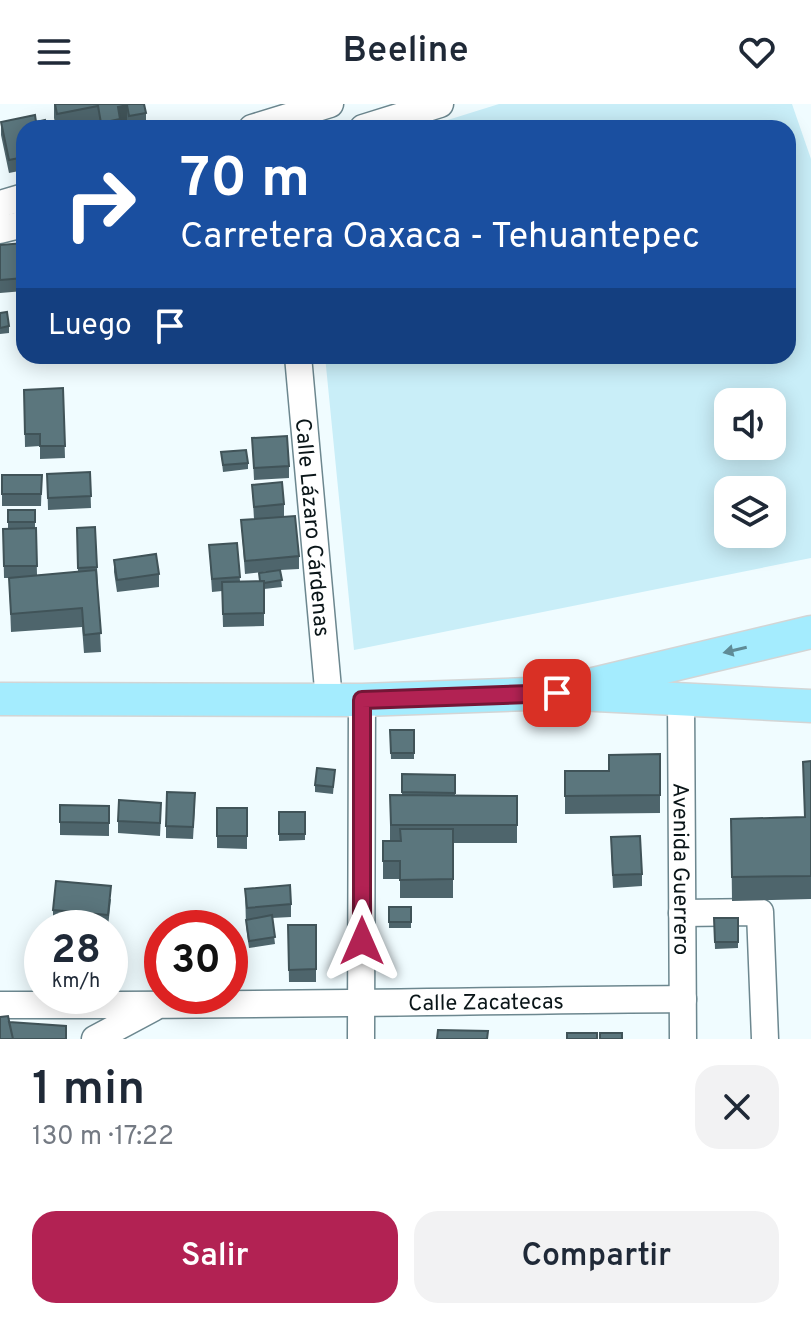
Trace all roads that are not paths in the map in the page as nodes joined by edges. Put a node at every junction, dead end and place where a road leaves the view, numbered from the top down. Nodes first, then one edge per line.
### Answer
1 (330, 104) edge
2 (440, 104) edge
3 (270, 120) edge
4 (389, 120) edge
5 (299, 364) edge
6 (811, 632) edge
7 (557, 693) junction
8 (0, 699) edge
9 (329, 700) junction
10 (362, 700) junction
11 (681, 701) junction
12 (811, 706) edge
13 (682, 913) junction
14 (683, 999) junction
15 (361, 1001) junction
16 (248, 1004) edge
17 (0, 1005) edge
18 (144, 1006) edge
19 (144, 1012) edge
20 (95, 1039) edge
21 (361, 1039) edge
22 (683, 1039) edge
23 (765, 1039) edge

1 - 3 street
2 - 4 street
5 - 9 street, Calle Lázaro Cárdenas
6 -> 7 main road
7 - 10 main road
7 - 11 main road
8 - 9 main road
9 - 10 main road
10 - 15 street
11 - 12 main road
11 - 13 street, Avenida Guerrero
13 - 14 street, Avenida Guerrero
13 - 23 street
14 - 15 street, Calle Zacatecas
14 - 22 street, Avenida Guerrero
15 - 16 street, Calle Zacatecas
15 - 21 street
17 - 18 street, Calle Zacatecas
19 - 20 street

